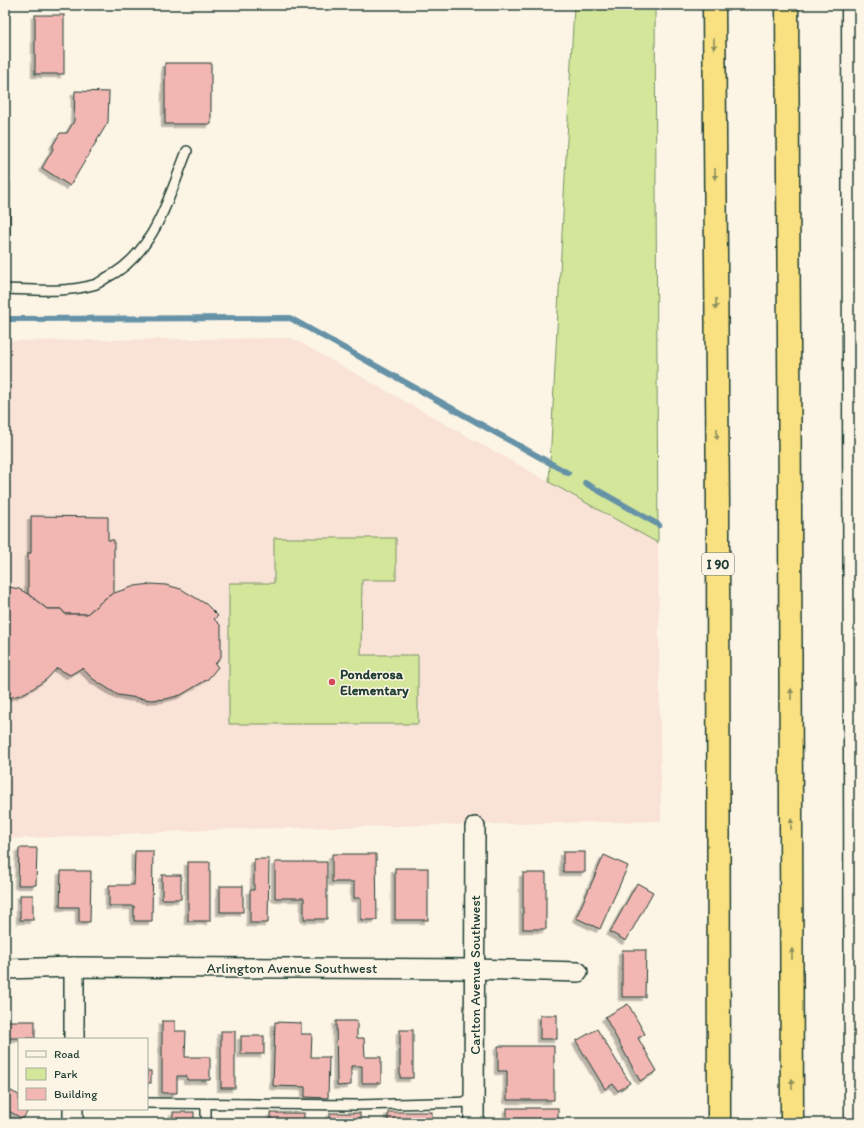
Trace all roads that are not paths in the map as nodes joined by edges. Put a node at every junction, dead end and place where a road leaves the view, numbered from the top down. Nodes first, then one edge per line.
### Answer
1 (714, 5) edge
2 (787, 5) edge
3 (855, 8) edge
4 (187, 151) dead end
5 (5, 289) edge
6 (475, 827) dead end
7 (857, 960) edge
8 (74, 967) junction
9 (5, 969) edge
10 (475, 969) junction
11 (578, 972) dead end
12 (74, 1038) edge
13 (474, 1102) junction
14 (148, 1103) edge
15 (206, 1104) junction
16 (73, 1110) edge
17 (73, 1123) edge
18 (206, 1123) edge
19 (474, 1123) edge
20 (719, 1123) edge
21 (792, 1123) edge
22 (856, 1123) edge

1 -> 20 highway, I 90
21 -> 2 highway
3 - 7 main road
4 - 5 lane
6 - 10 street, Carlton Avenue Southwest
7 - 22 main road
8 - 9 street, Arlington Avenue Southwest
8 - 10 street, Arlington Avenue Southwest
8 - 12 street
10 - 11 street, Arlington Avenue Southwest
10 - 13 street, Carlton Avenue Southwest
13 - 15 lane
13 - 19 street, Carlton Avenue Southwest
14 - 15 lane
15 - 18 lane
16 - 17 street

